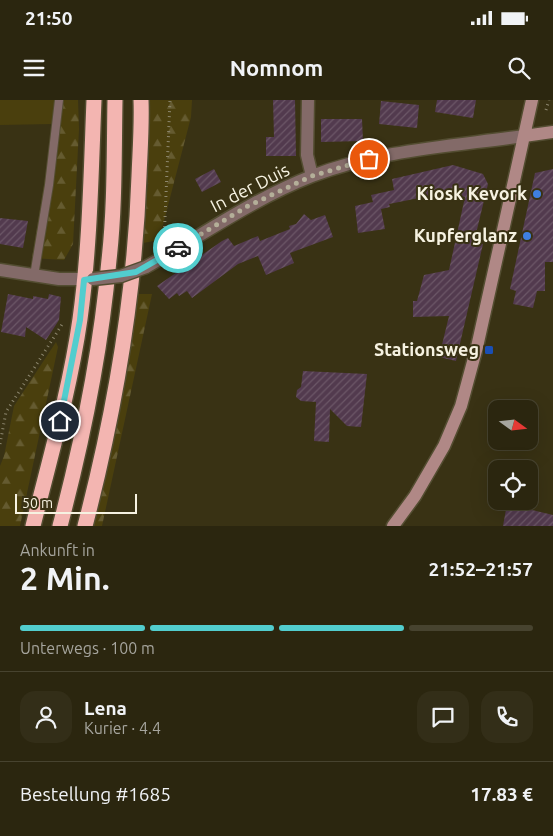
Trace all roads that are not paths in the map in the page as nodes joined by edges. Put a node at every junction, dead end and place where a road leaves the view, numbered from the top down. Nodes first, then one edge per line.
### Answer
1 (59, 100) edge
2 (94, 100) edge
3 (115, 100) edge
4 (141, 100) edge
5 (308, 100) edge
6 (532, 100) edge
7 (553, 132) edge
8 (524, 136) junction
9 (312, 176) junction
10 (0, 270) edge
11 (34, 276) junction
12 (89, 279) junction
13 (33, 526) edge
14 (60, 526) edge
15 (84, 526) edge
16 (393, 526) edge

1 - 11 lane
2 - 12 highway
3 - 14 highway
4 - 15 highway
5 - 9 street
6 - 8 main road
7 - 8 main road
8 - 9 street, In der Duis
8 - 16 main road
9 - 12 street, In der Duis, bridge
10 - 11 street, In der Duis
11 - 12 street, In der Duis
12 - 13 highway

